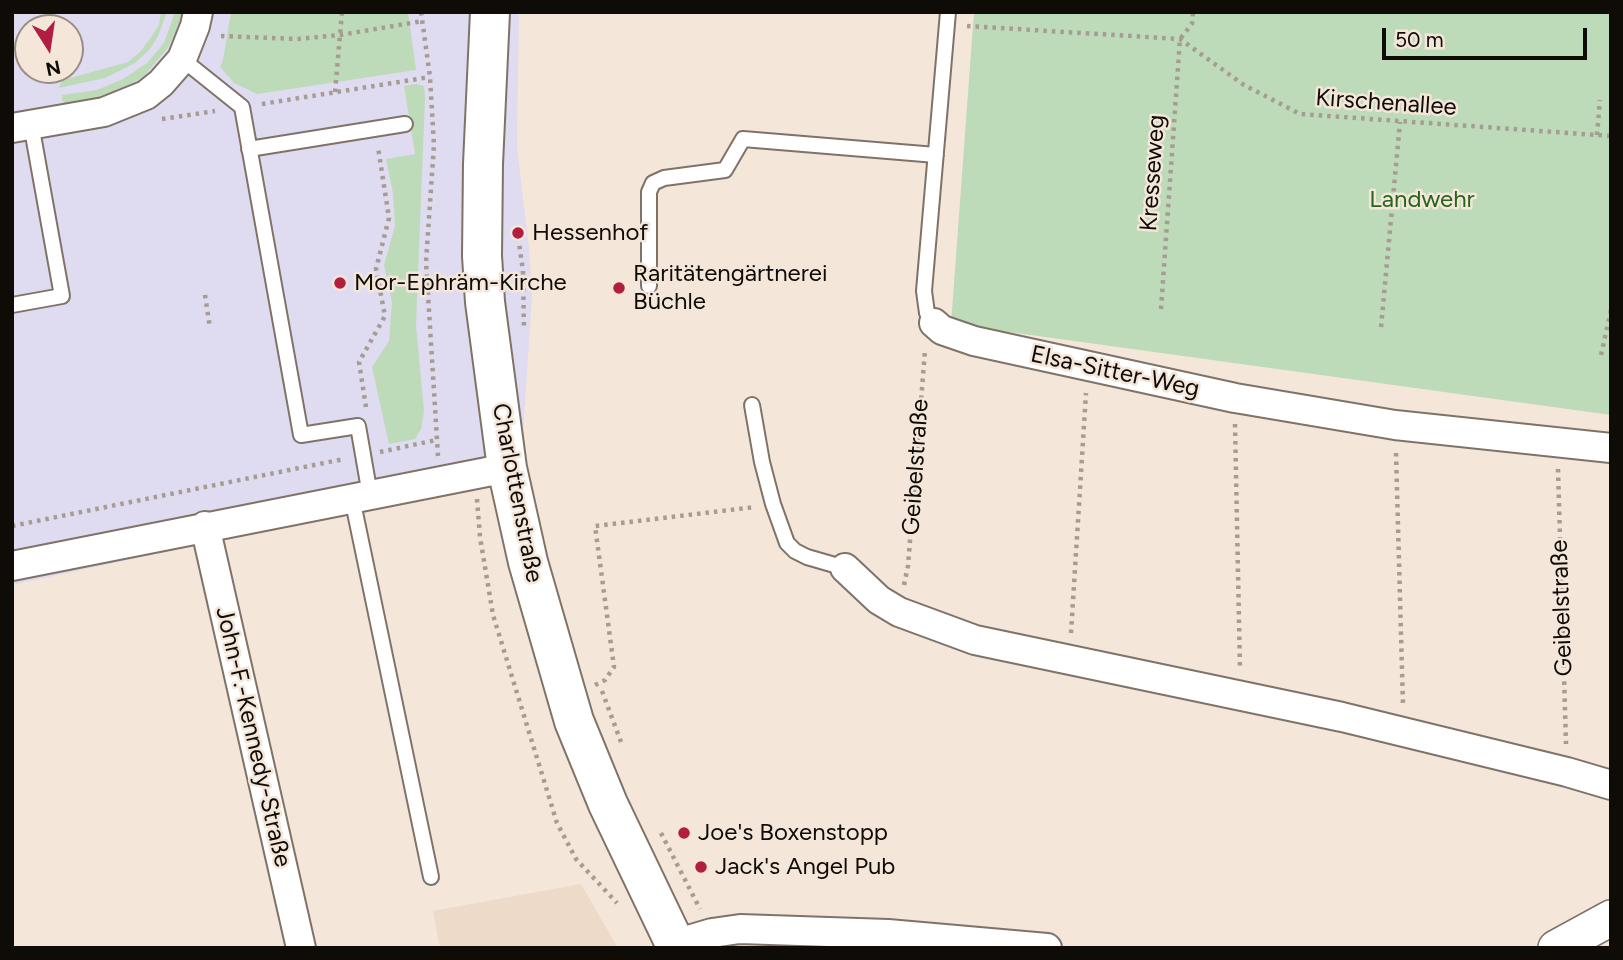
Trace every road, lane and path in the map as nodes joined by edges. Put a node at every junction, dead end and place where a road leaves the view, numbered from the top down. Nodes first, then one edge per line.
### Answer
1 (342, 12) edge
2 (421, 12) edge
3 (490, 12) edge
4 (1193, 12) edge
5 (947, 18) edge
6 (423, 22) junction
7 (191, 35) edge
8 (340, 35) junction
9 (1180, 39) junction
10 (335, 92) dead end
11 (1600, 100) dead end
12 (1400, 122) junction
13 (405, 124) dead end
14 (22, 126) edge
15 (1597, 135) junction
16 (1611, 136) edge
17 (378, 142) dead end
18 (249, 149) junction
19 (936, 155) junction
20 (516, 220) dead end
21 (649, 286) dead end
22 (205, 295) dead end
23 (12, 305) edge
24 (1161, 309) dead end
25 (1611, 310) edge
26 (934, 323) junction
27 (1381, 327) dead end
28 (210, 328) dead end
29 (523, 336) dead end
30 (1601, 355) dead end
31 (1087, 365) junction
32 (1235, 398) junction
33 (752, 405) dead end
34 (367, 414) dead end
35 (1395, 425) junction
36 (436, 440) junction
37 (1558, 444) junction
38 (1611, 448) edge
39 (364, 455) junction
40 (507, 468) junction
41 (442, 481) junction
42 (361, 496) junction
43 (773, 504) junction
44 (12, 526) edge
45 (205, 526) junction
46 (12, 566) edge
47 (845, 568) joint
48 (899, 612) junction
49 (1069, 662) junction
50 (596, 672) dead end
51 (582, 688) junction
52 (1240, 696) junction
53 (1403, 732) junction
54 (622, 745) dead end
55 (1567, 772) junction
56 (1611, 785) edge
57 (659, 828) dead end
58 (431, 877) dead end
59 (1611, 918) edge
60 (712, 933) junction
61 (676, 946) edge
62 (301, 948) edge
63 (1047, 948) edge
64 (1556, 948) edge

1 - 8 path
2 - 6 path
3 - 40 main road, Charlottenstraße
4 - 9 path
5 - 9 path
5 - 19 lane
6 - 8 path
6 - 36 path
7 - 8 path
7 - 14 street
7 - 18 lane
8 - 10 path
9 - 12 path, Kirschenallee
9 - 24 path, Kresseweg
11 - 15 path
12 - 15 path, Kirschenallee
12 - 27 path
13 - 18 lane
14 - 23 lane
15 - 16 path, Kirschenallee
17 - 34 path
18 - 39 lane
19 - 21 lane
19 - 26 lane
20 - 29 path
22 - 28 path
25 - 30 path
26 - 31 street, Elsa-Sitter-Weg
26 - 48 path, Geibelstraße
31 - 32 street, Elsa-Sitter-Weg
31 - 49 path
32 - 35 street, Elsa-Sitter-Weg
32 - 52 path
33 - 43 lane
35 - 37 street, Elsa-Sitter-Weg
35 - 53 path
36 - 39 path
36 - 41 path
37 - 38 street, Elsa-Sitter-Weg
37 - 55 path, Geibelstraße
39 - 42 lane
39 - 44 path
40 - 41 street
40 - 51 main road, Charlottenstraße
41 - 42 street
42 - 45 street
42 - 58 lane
43 - 47 lane
43 - 51 path
45 - 46 street
45 - 62 street, John-F.-Kennedy-Straße
47 - 48 street
48 - 49 street
49 - 52 street
50 - 51 path
51 - 54 path
51 - 61 main road, Charlottenstraße
52 - 53 street
53 - 55 street
55 - 56 street
57 - 60 path
59 - 64 street
60 - 61 street
60 - 63 street

